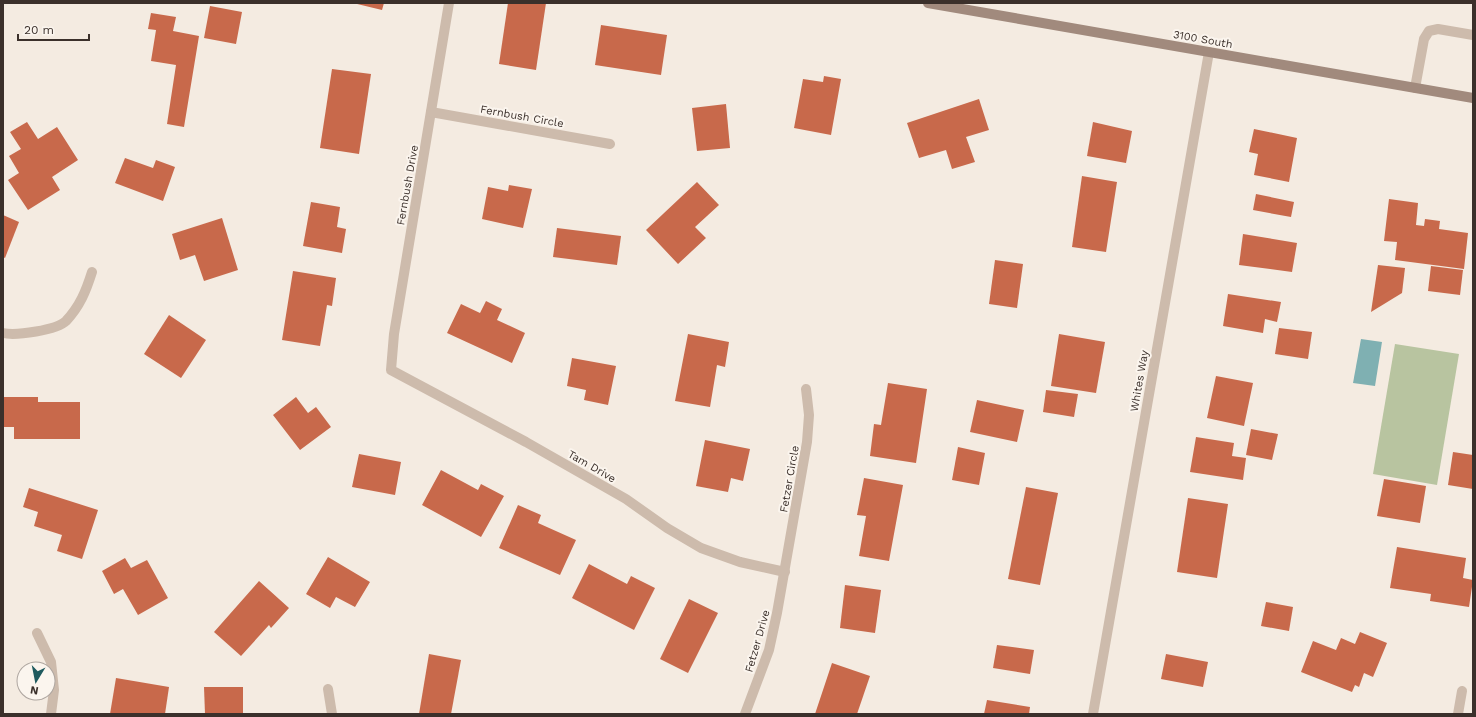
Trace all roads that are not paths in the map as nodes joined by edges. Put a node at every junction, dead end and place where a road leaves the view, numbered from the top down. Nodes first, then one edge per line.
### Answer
1 (449, 3) edge
2 (928, 3) edge
3 (1473, 35) edge
4 (1209, 52) junction
5 (1415, 88) junction
6 (1473, 98) edge
7 (431, 112) junction
8 (610, 144) dead end
9 (92, 272) dead end
10 (3, 333) edge
11 (391, 370) joint
12 (806, 389) dead end
13 (785, 572) junction
14 (37, 633) dead end
15 (328, 689) dead end
16 (1462, 691) dead end
17 (51, 714) edge
18 (332, 714) edge
19 (745, 714) edge
20 (1093, 714) edge
21 (1458, 714) edge

1 - 7 street, Fernbush Drive
2 - 4 street, 3100 South
3 - 5 street
4 - 5 street, 3100 South
4 - 20 street, Whites Way
5 - 6 street, 3100 South
7 - 8 street, Fernbush Circle
7 - 11 street, Fernbush Drive
9 - 10 street
11 - 13 street, Tam Drive
12 - 13 street, Fetzer Circle
13 - 19 street, Fetzer Drive
14 - 17 street
15 - 18 street
16 - 21 street

